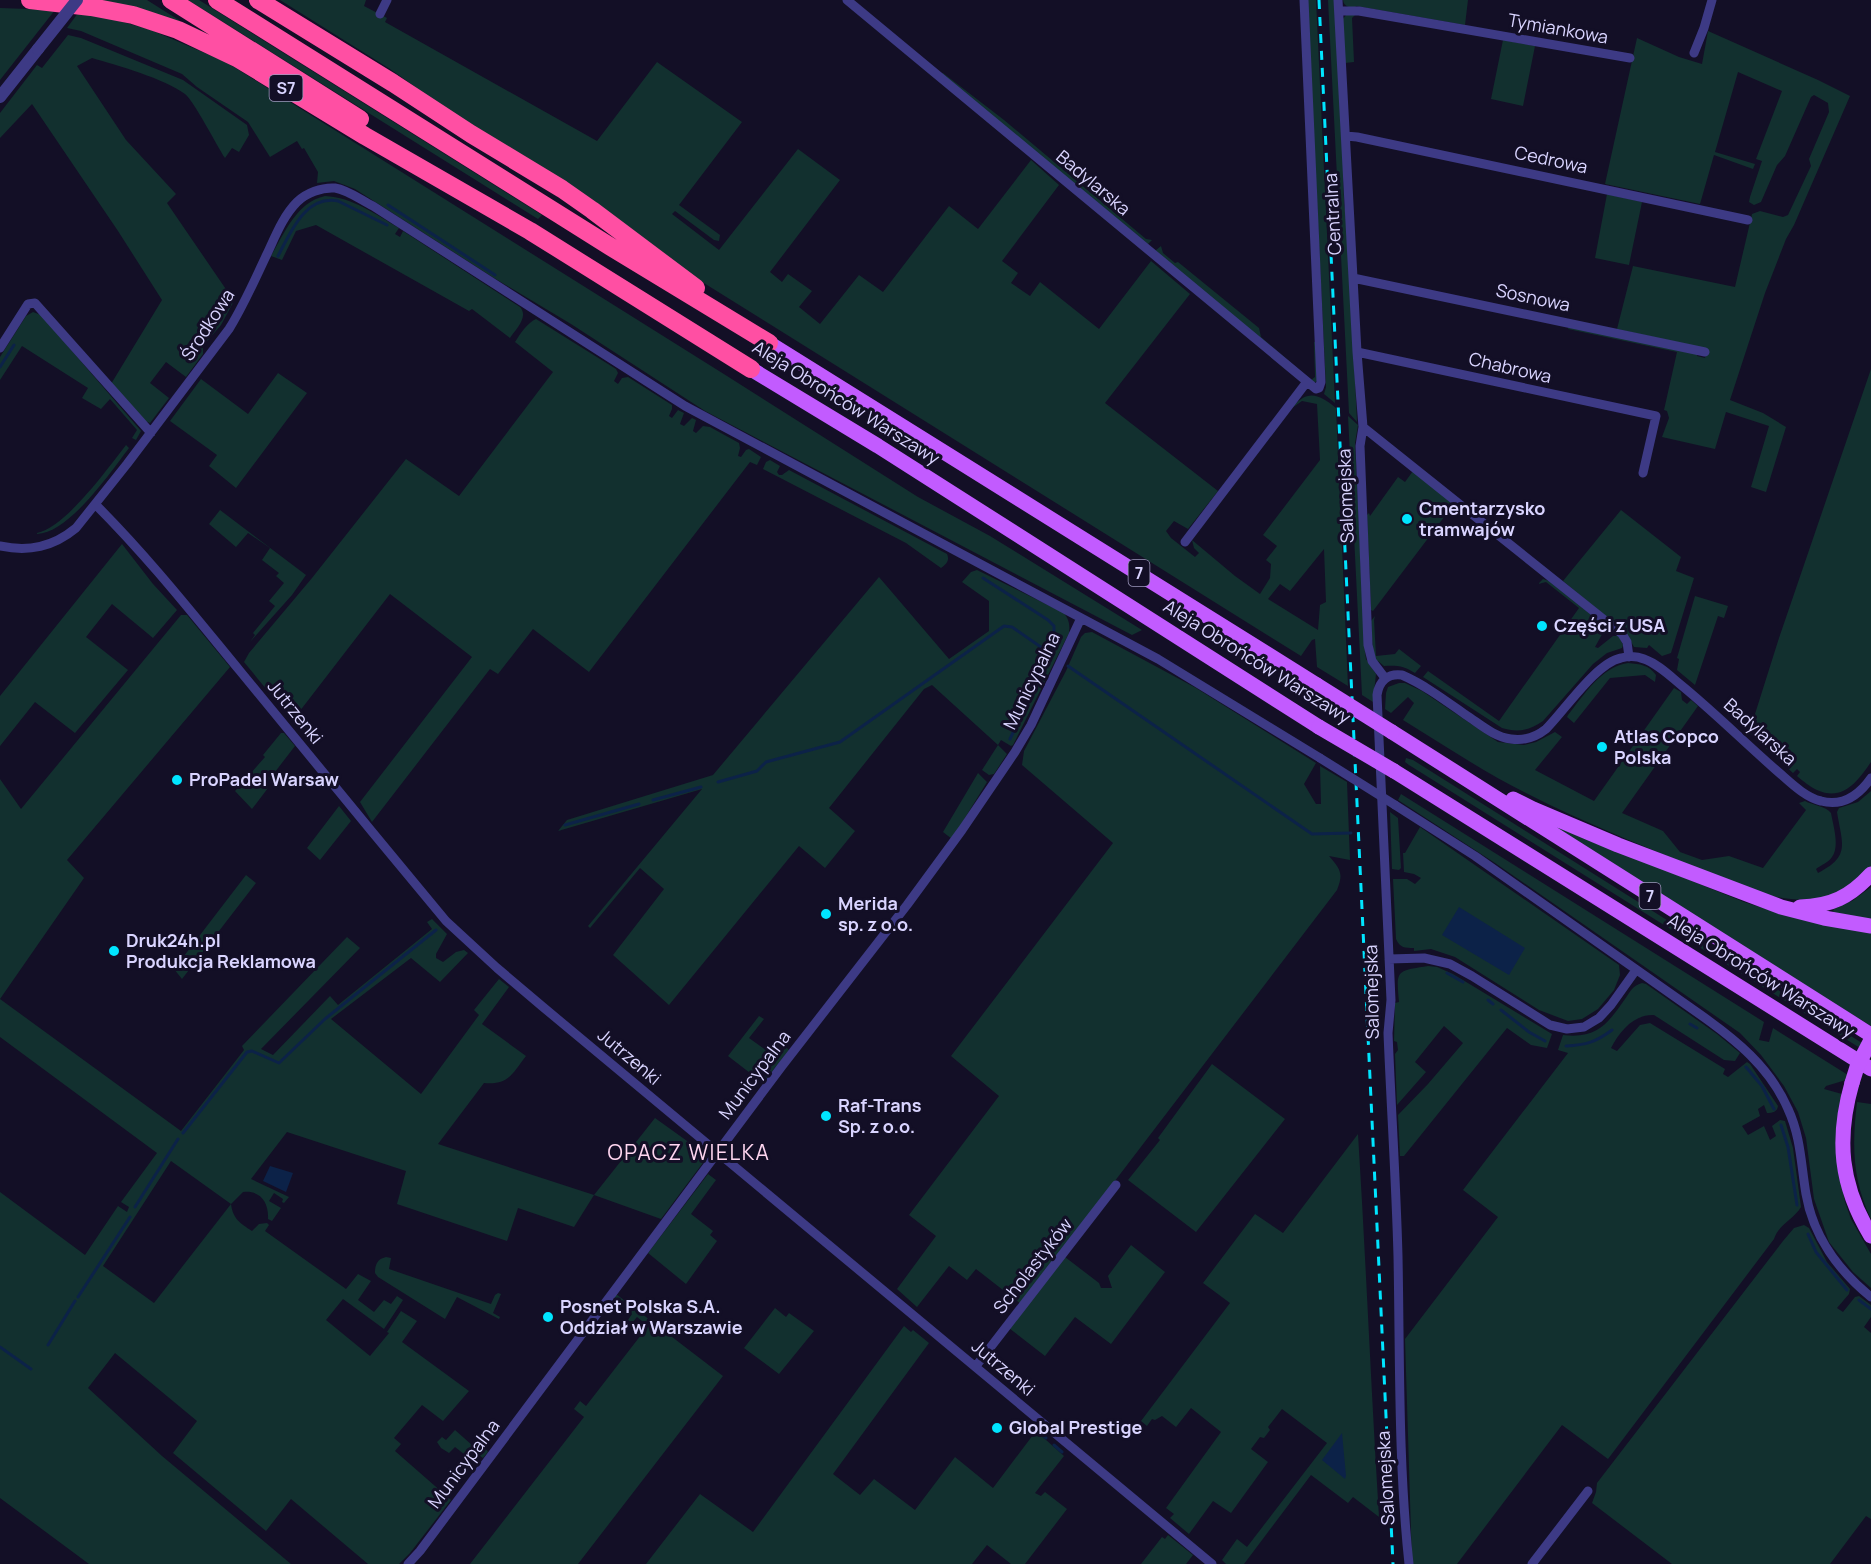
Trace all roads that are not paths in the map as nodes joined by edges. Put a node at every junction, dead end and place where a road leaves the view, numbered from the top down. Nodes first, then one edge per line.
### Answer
1 (30, 0) edge
2 (76, 0) edge
3 (171, 0) edge
4 (217, 0) edge
5 (258, 0) edge
6 (387, 0) edge
7 (847, 0) edge
8 (1304, 0) edge
9 (1338, 0) edge
10 (1712, 0) edge
11 (1339, 11) junction
12 (380, 14) dead end
13 (1694, 53) dead end
14 (1630, 58) dead end
15 (0, 97) edge
16 (1346, 136) junction
17 (1748, 220) dead end
18 (527, 228) junction
19 (1353, 278) junction
20 (769, 343) junction
21 (0, 348) edge
22 (1357, 352) junction
23 (1705, 352) dead end
24 (751, 369) joint
25 (1306, 383) junction
26 (1319, 388) joint
27 (1363, 427) junction
28 (151, 433) junction
29 (1643, 473) dead end
30 (96, 505) junction
31 (1185, 542) dead end
32 (0, 546) edge
33 (1081, 618) junction
34 (1629, 657) junction
35 (1385, 678) junction
36 (1430, 756) junction
37 (1871, 778) edge
38 (1871, 874) edge
39 (1782, 907) junction
40 (1871, 926) edge
41 (1389, 959) junction
42 (1636, 970) junction
43 (1871, 1035) edge
44 (1871, 1040) edge
45 (1871, 1069) edge
46 (718, 1152) junction
47 (1116, 1185) dead end
48 (1871, 1236) edge
49 (1871, 1297) edge
50 (976, 1366) junction
51 (1588, 1491) dead end
52 (408, 1564) edge
53 (1212, 1564) edge
54 (1409, 1564) edge
55 (1532, 1564) edge

1 - 18 highway, S7
2 - 15 street, bridge
3 - 18 highway
4 - 20 highway, Aleja Obrońców Warszawy / S7
5 - 20 highway
6 - 12 street
7 - 25 street, Badylarska
8 - 26 street, Centralna
9 - 11 street, Centralna
10 - 13 street
11 - 14 street, Tymiankowa
11 - 16 street, Centralna
16 - 17 street, Cedrowa
16 - 19 street, Centralna
18 - 24 highway, Aleja Obrońców Warszawy / S7
19 - 22 street, Centralna
19 - 23 street, Sosnowa
20 - 36 main road, Aleja Obrońców Warszawy / 7, bridge
21 - 28 street
22 - 27 street, Centralna
22 - 29 street, Chabrowa
24 - 45 main road, Aleja Obrońców Warszawy / 7, bridge
25 - 26 street, Badylarska
25 - 31 street
27 - 34 street
27 - 35 street, Salomejska
28 - 30 street, Środkowa
28 - 33 street, Środkowa
30 - 32 street, Środkowa
30 - 46 street, Jutrzenki
33 - 42 street, Środkowa, bridge
33 - 46 street, Municypalna
34 - 35 street
34 - 37 street, Badylarska
35 - 41 street, Salomejska
36 - 39 main road
36 - 43 main road, Aleja Obrońców Warszawy / 7
38 - 39 main road
39 - 40 main road
41 - 42 street
41 - 54 street, Salomejska
42 - 49 street, Środkowa
44 - 48 main road, bridge
46 - 50 street, Jutrzenki
46 - 52 street, Municypalna
47 - 50 street, Scholastyków
50 - 53 street, Jutrzenki
51 - 55 street

